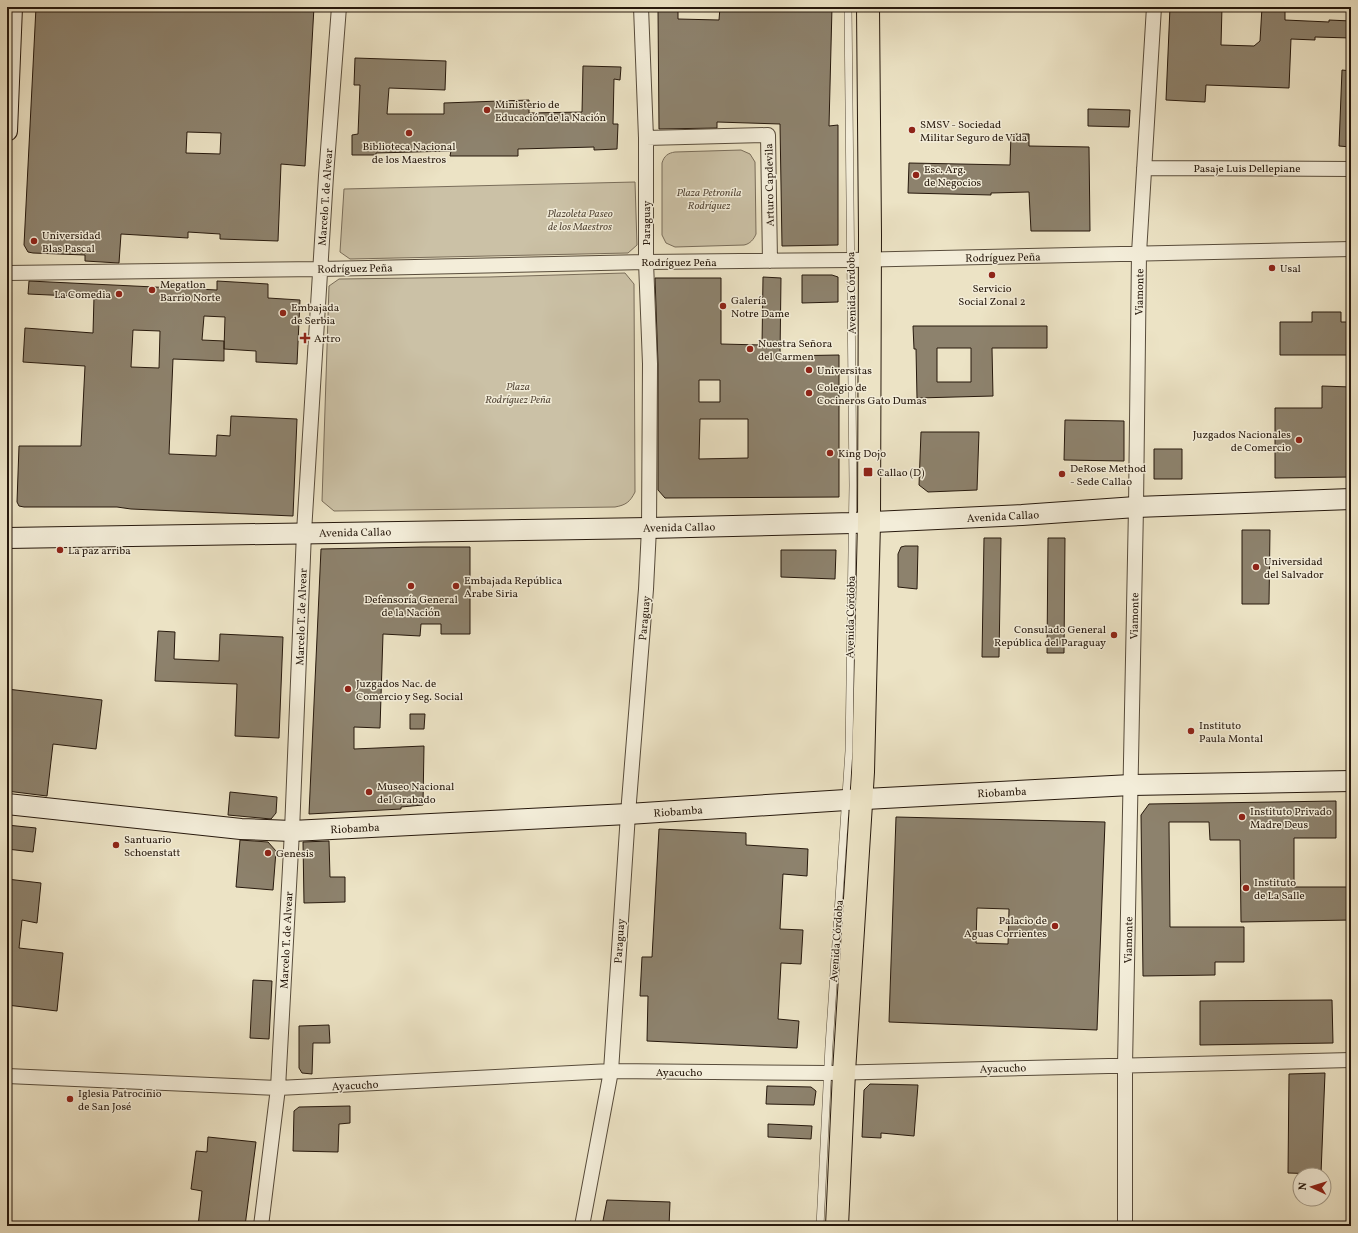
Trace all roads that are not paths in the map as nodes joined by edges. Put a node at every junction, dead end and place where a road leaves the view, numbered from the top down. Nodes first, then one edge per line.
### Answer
1 (12, 7) edge
2 (339, 7) edge
3 (641, 7) edge
4 (848, 7) edge
5 (868, 7) edge
6 (1154, 7) edge
7 (7, 131) edge
8 (646, 138) junction
9 (1144, 168) junction
10 (1351, 169) edge
11 (1351, 248) edge
12 (1139, 253) junction
13 (861, 260) junction
14 (770, 261) junction
15 (646, 262) junction
16 (320, 269) junction
17 (7, 272) edge
18 (1351, 499) edge
19 (1136, 507) junction
20 (861, 523) junction
21 (649, 528) junction
22 (304, 532) junction
23 (7, 538) edge
24 (1351, 781) edge
25 (1131, 785) junction
26 (854, 799) junction
27 (7, 804) edge
28 (628, 814) junction
29 (292, 831) junction
30 (1351, 1060) edge
31 (1125, 1065) junction
32 (611, 1071) junction
33 (836, 1073) junction
34 (7, 1076) edge
35 (278, 1088) junction
36 (261, 1226) edge
37 (582, 1226) edge
38 (820, 1226) edge
39 (837, 1226) edge
40 (1125, 1226) edge

1 - 7 main road
2 - 16 street, Marcelo T. de Alvear
3 - 8 street, Paraguay
4 - 13 lane, Avenida Córdoba
5 - 13 main road, Avenida Córdoba
6 - 9 street, Viamonte
8 - 14 street, Arturo Capdevila
8 - 15 street, Paraguay
9 - 10 street, Pasaje Luis Dellepiane
9 - 12 street, Viamonte
11 - 12 street, Rodríguez Peña
12 - 13 street, Rodríguez Peña
12 - 19 street, Viamonte
13 - 14 street, Rodríguez Peña
13 - 20 main road, Avenida Córdoba
14 - 15 street, Rodríguez Peña
15 - 16 street, Rodríguez Peña
15 - 21 street, Paraguay
16 - 17 street, Rodríguez Peña
16 - 22 street, Marcelo T. de Alvear
18 - 19 main road, Avenida Callao
19 - 20 main road, Avenida Callao
19 - 25 street, Viamonte
20 - 21 main road, Avenida Callao
20 - 26 main road, Avenida Córdoba
21 - 22 main road, Avenida Callao
21 - 28 street, Paraguay
22 - 23 main road, Avenida Callao
22 - 29 street, Marcelo T. de Alvear
24 - 25 main road, Riobamba
25 - 26 main road, Riobamba
25 - 31 street, Viamonte
26 - 28 main road, Riobamba
26 - 33 main road, Avenida Córdoba
27 - 29 main road, Riobamba
28 - 29 main road, Riobamba
28 - 32 street, Paraguay
29 - 35 street, Marcelo T. de Alvear
30 - 31 street, Ayacucho
31 - 33 street, Ayacucho
31 - 40 street, Viamonte
32 - 33 street, Ayacucho
32 - 35 street, Ayacucho
32 - 37 street, Paraguay
33 - 38 lane, Avenida Córdoba
33 - 39 main road, Avenida Córdoba
34 - 35 street, Ayacucho
35 - 36 street, Marcelo T. de Alvear

